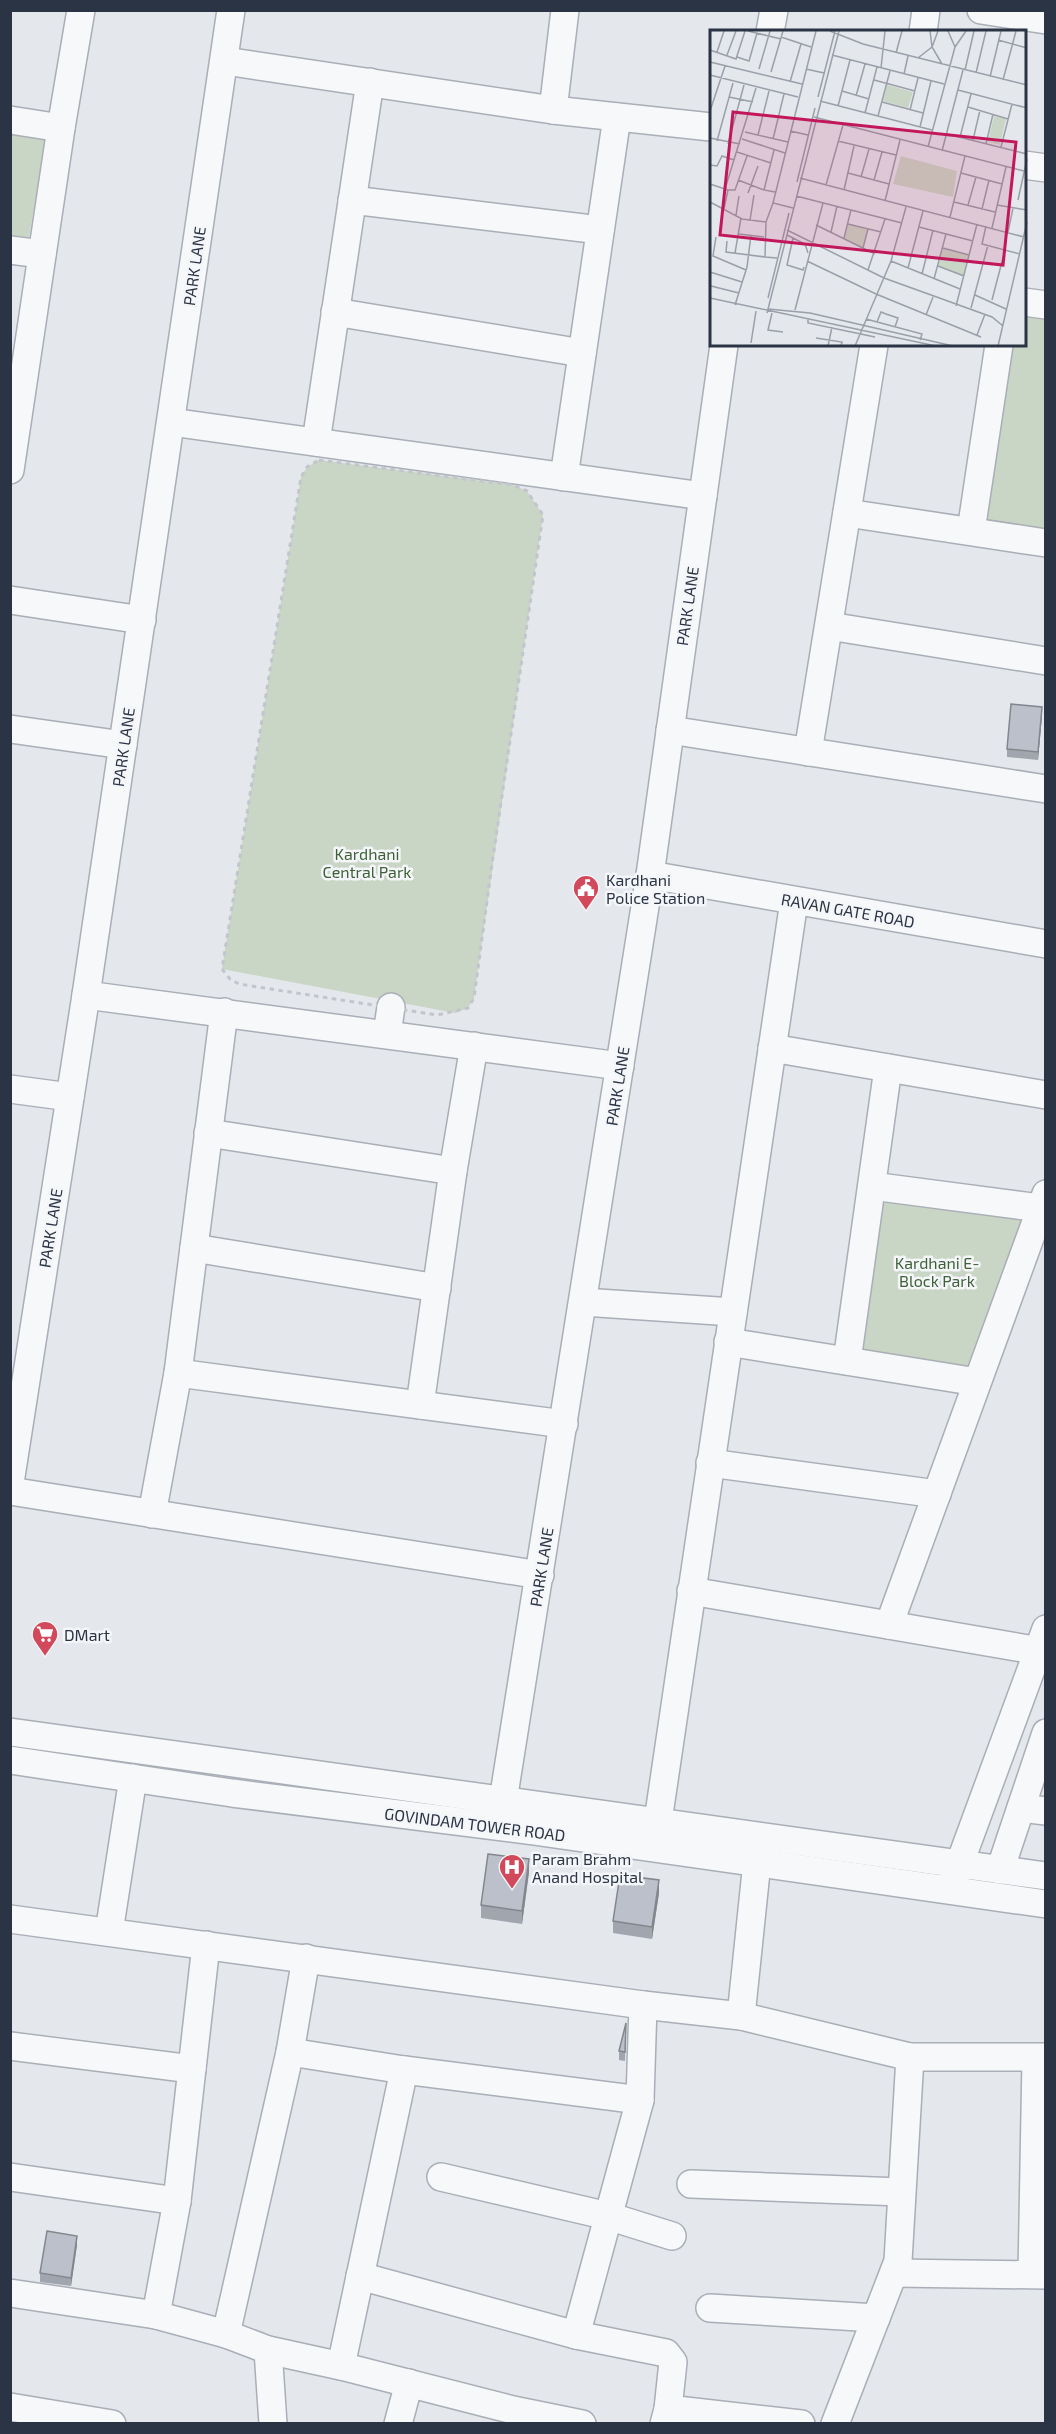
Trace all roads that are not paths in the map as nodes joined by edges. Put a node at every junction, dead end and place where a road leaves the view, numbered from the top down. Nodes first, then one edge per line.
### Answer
1 (81, 10) edge
2 (231, 10) edge
3 (565, 10) edge
4 (774, 10) edge
5 (926, 10) edge
6 (981, 10) edge
7 (1046, 20) edge
8 (770, 30) edge
9 (923, 30) edge
10 (225, 61) junction
11 (370, 82) junction
12 (553, 110) junction
13 (616, 117) junction
14 (10, 120) edge
15 (61, 128) junction
16 (710, 128) edge
17 (1026, 165) edge
18 (1046, 168) edge
19 (352, 200) junction
20 (600, 230) junction
21 (10, 250) edge
22 (42, 254) junction
23 (1026, 302) edge
24 (1046, 305) edge
25 (335, 312) junction
26 (724, 346) edge
27 (874, 346) edge
28 (999, 346) edge
29 (582, 353) junction
30 (18, 366) edge
31 (171, 422) junction
32 (316, 442) junction
33 (10, 470) edge
34 (564, 477) junction
35 (703, 496) junction
36 (847, 513) junction
37 (971, 531) junction
38 (1046, 543) edge
39 (10, 600) edge
40 (142, 620) junction
41 (829, 626) junction
42 (1046, 661) edge
43 (10, 729) edge
44 (670, 730) junction
45 (123, 745) junction
46 (808, 752) junction
47 (1046, 789) edge
48 (650, 875) junction
49 (794, 901) junction
50 (1046, 944) edge
51 (86, 994) junction
52 (391, 1007) road end
53 (224, 1012) junction
54 (387, 1034) junction
55 (474, 1046) junction
56 (772, 1048) junction
57 (620, 1066) junction
58 (888, 1068) junction
59 (10, 1089) edge
60 (1046, 1095) edge
61 (70, 1097) junction
62 (208, 1133) junction
63 (453, 1171) junction
64 (872, 1186) junction
65 (1043, 1201) edge
66 (194, 1248) junction
67 (437, 1288) junction
68 (583, 1302) junction
69 (732, 1312) junction
70 (728, 1342) junction
71 (848, 1361) junction
72 (178, 1373) junction
73 (977, 1382) junction
74 (420, 1405) junction
75 (564, 1424) junction
76 (710, 1463) junction
77 (10, 1483) edge
78 (10, 1491) edge
79 (936, 1494) junction
80 (152, 1514) junction
81 (540, 1575) junction
82 (691, 1591) junction
83 (889, 1625) junction
84 (1043, 1644) edge
85 (10, 1732) edge
86 (1046, 1733) edge
87 (10, 1760) edge
88 (133, 1778) junction
89 (504, 1800) junction
90 (1033, 1810) edge
91 (657, 1821) junction
92 (499, 1826) junction
93 (760, 1850) junction
94 (960, 1863) junction
95 (1000, 1870) junction
96 (1046, 1876) edge
97 (948, 1891) junction
98 (1046, 1904) edge
99 (10, 1919) edge
100 (109, 1932) junction
101 (206, 1945) junction
102 (306, 1958) junction
103 (643, 2005) junction
104 (741, 2016) junction
105 (10, 2046) edge
106 (290, 2052) junction
107 (910, 2057) junction
108 (1041, 2058) edge
109 (192, 2069) junction
110 (404, 2070) junction
111 (640, 2100) junction
112 (1039, 2176) edge
113 (10, 2177) edge
114 (441, 2177) dead end
115 (691, 2184) dead end
116 (901, 2192) junction
117 (177, 2201) junction
118 (609, 2216) junction
119 (672, 2236) dead end
120 (894, 2273) junction
121 (1039, 2274) edge
122 (360, 2276) junction
123 (10, 2293) edge
124 (710, 2308) dead end
125 (156, 2316) junction
126 (876, 2318) junction
127 (226, 2334) junction
128 (576, 2335) junction
129 (268, 2350) junction
130 (341, 2366) junction
131 (409, 2383) junction
132 (10, 2407) edge
133 (666, 2416) edge
134 (112, 2424) edge
135 (273, 2424) edge
136 (398, 2424) edge
137 (582, 2424) edge
138 (801, 2424) edge
139 (835, 2424) edge

1 - 15 street
2 - 10 street, PARK LANE
3 - 12 street
4 - 8 street
5 - 9 street
6 - 7 street
10 - 11 street
10 - 31 street, PARK LANE
11 - 12 street
11 - 19 street
12 - 13 street
13 - 16 street
13 - 20 street
14 - 15 street
15 - 22 street
17 - 18 street
19 - 20 street
19 - 25 street
20 - 29 street
21 - 22 street
22 - 30 street
23 - 24 street
25 - 29 street
25 - 32 street
26 - 35 street, PARK LANE
27 - 36 street
28 - 37 street
29 - 34 street
30 - 33 street
31 - 32 street
31 - 40 street, PARK LANE
32 - 34 street
34 - 35 street
35 - 44 street, PARK LANE
36 - 37 street
36 - 41 street
37 - 38 street
39 - 40 street
40 - 45 street, PARK LANE
41 - 42 street
41 - 46 street
43 - 45 street
44 - 46 street
44 - 48 street, PARK LANE
45 - 51 street, PARK LANE
46 - 47 street
48 - 49 street, RAVAN GATE ROAD
48 - 57 street, PARK LANE
49 - 50 street, RAVAN GATE ROAD
49 - 56 street
51 - 53 street
51 - 61 street, PARK LANE
52 - 54 street
53 - 54 street
53 - 62 street
54 - 55 street
55 - 57 street
55 - 63 street
56 - 58 street
56 - 69 street
57 - 68 street, PARK LANE
58 - 60 street
58 - 64 street
59 - 61 street
61 - 77 street, PARK LANE
62 - 63 street
62 - 66 street
63 - 67 street
64 - 65 street
64 - 71 street
65 - 73 street
66 - 67 street
66 - 72 street
67 - 74 street
68 - 69 street
68 - 75 street, PARK LANE
69 - 70 street
70 - 71 street
70 - 76 street
71 - 73 street
72 - 74 street
72 - 80 street
73 - 79 street
74 - 75 street
75 - 81 street, PARK LANE
76 - 79 street
76 - 82 street
78 - 80 street
79 - 83 street
80 - 81 street
81 - 89 street, PARK LANE
82 - 83 street
82 - 91 street
83 - 84 street
84 - 94 street
85 - 89 street, GOVINDAM TOWER ROAD
86 - 90 street
87 - 88 street, GOVINDAM TOWER ROAD
88 - 92 street, GOVINDAM TOWER ROAD
88 - 100 street
89 - 91 street, GOVINDAM TOWER ROAD
89 - 92 street, PARK LANE
90 - 95 street
91 - 93 street, GOVINDAM TOWER ROAD
92 - 93 street, GOVINDAM TOWER ROAD
93 - 94 street, GOVINDAM TOWER ROAD
93 - 97 street, GOVINDAM TOWER ROAD
93 - 104 street
94 - 95 street, GOVINDAM TOWER ROAD
94 - 97 street
95 - 96 street, GOVINDAM TOWER ROAD
97 - 98 street, GOVINDAM TOWER ROAD
99 - 100 street
100 - 101 street
101 - 102 street
101 - 109 street
102 - 103 street
102 - 106 street
103 - 104 street
103 - 111 street
104 - 107 street
105 - 109 street
106 - 110 street
106 - 127 street
107 - 108 street
107 - 116 street
108 - 112 street
109 - 117 street
110 - 111 street
110 - 122 street
111 - 118 street
112 - 121 street
113 - 117 street
114 - 118 street
115 - 116 street
116 - 120 street
117 - 125 street
118 - 119 street
118 - 128 street
120 - 121 street
120 - 126 street
122 - 128 street
122 - 130 street
123 - 125 street
124 - 126 street
125 - 127 street
126 - 139 street
127 - 129 street
128 - 133 street
129 - 130 street
129 - 135 street
130 - 131 street
131 - 136 street
131 - 137 street
132 - 134 street
133 - 138 street

